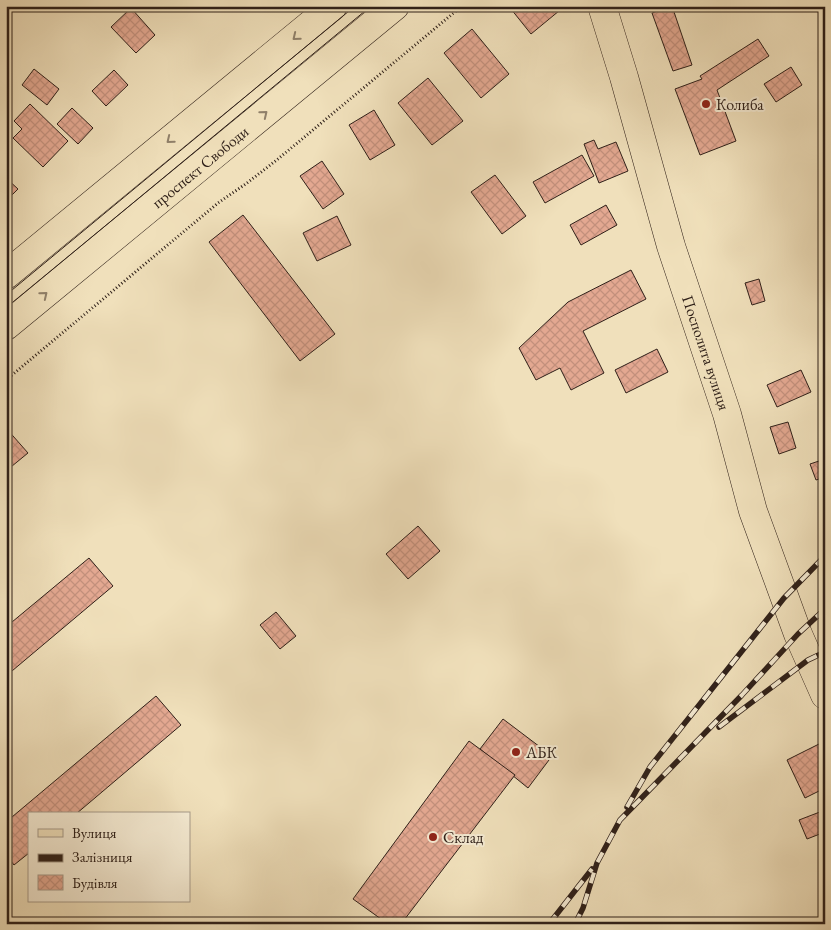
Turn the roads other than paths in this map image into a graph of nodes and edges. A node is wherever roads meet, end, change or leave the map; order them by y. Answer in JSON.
{"nodes":[{"id":1,"x":333,"y":6,"type":"edge"},
{"id":2,"x":395,"y":6,"type":"edge"},
{"id":3,"x":602,"y":6,"type":"edge"},
{"id":4,"x":6,"y":275,"type":"edge"},
{"id":5,"x":6,"y":326,"type":"edge"},
{"id":6,"x":825,"y":695,"type":"edge"}],
"edges":[{"from":1,"to":4,"type":"main road","one_way":true},
{"from":5,"to":2,"type":"main road","name":"проспект Свободи","one_way":true},
{"from":3,"to":6,"type":"main road","name":"Посполита вулиця"}]}
